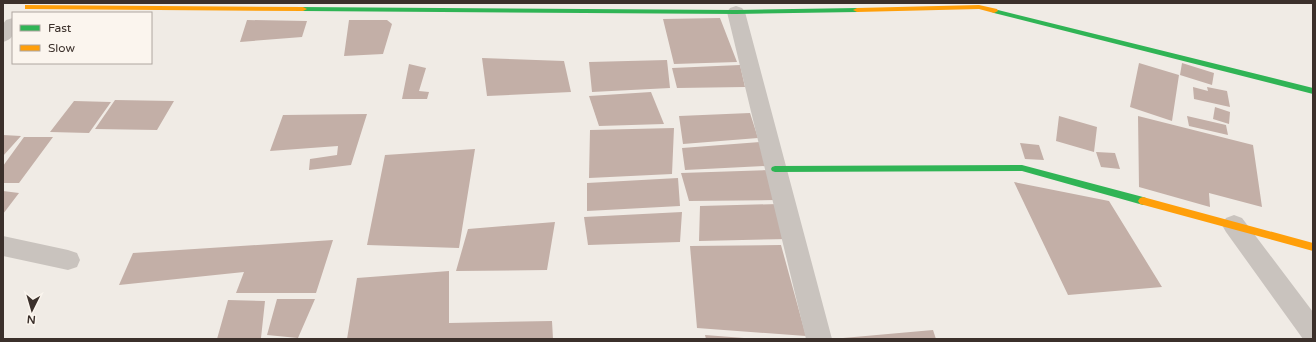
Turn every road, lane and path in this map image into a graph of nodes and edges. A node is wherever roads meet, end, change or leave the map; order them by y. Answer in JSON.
{"nodes":[{"id":1,"x":27,"y":8,"type":"edge"},
{"id":2,"x":736,"y":12,"type":"junction"},
{"id":3,"x":12,"y":25,"type":"edge"},
{"id":4,"x":3,"y":36,"type":"edge"},
{"id":5,"x":1313,"y":91,"type":"edge"},
{"id":6,"x":775,"y":169,"type":"junction"},
{"id":7,"x":1234,"y":225,"type":"junction"},
{"id":8,"x":3,"y":246,"type":"edge"},
{"id":9,"x":1313,"y":247,"type":"edge"},
{"id":10,"x":68,"y":260,"type":"dead end"},
{"id":11,"x":1313,"y":332,"type":"edge"},
{"id":12,"x":819,"y":339,"type":"edge"}],
"edges":[{"from":1,"to":2,"type":"street"},
{"from":2,"to":5,"type":"street"},
{"from":2,"to":6,"type":"street"},
{"from":3,"to":4,"type":"street"},
{"from":6,"to":7,"type":"street"},
{"from":6,"to":12,"type":"street"},
{"from":7,"to":9,"type":"street"},
{"from":7,"to":11,"type":"street"},
{"from":8,"to":10,"type":"street"}]}
